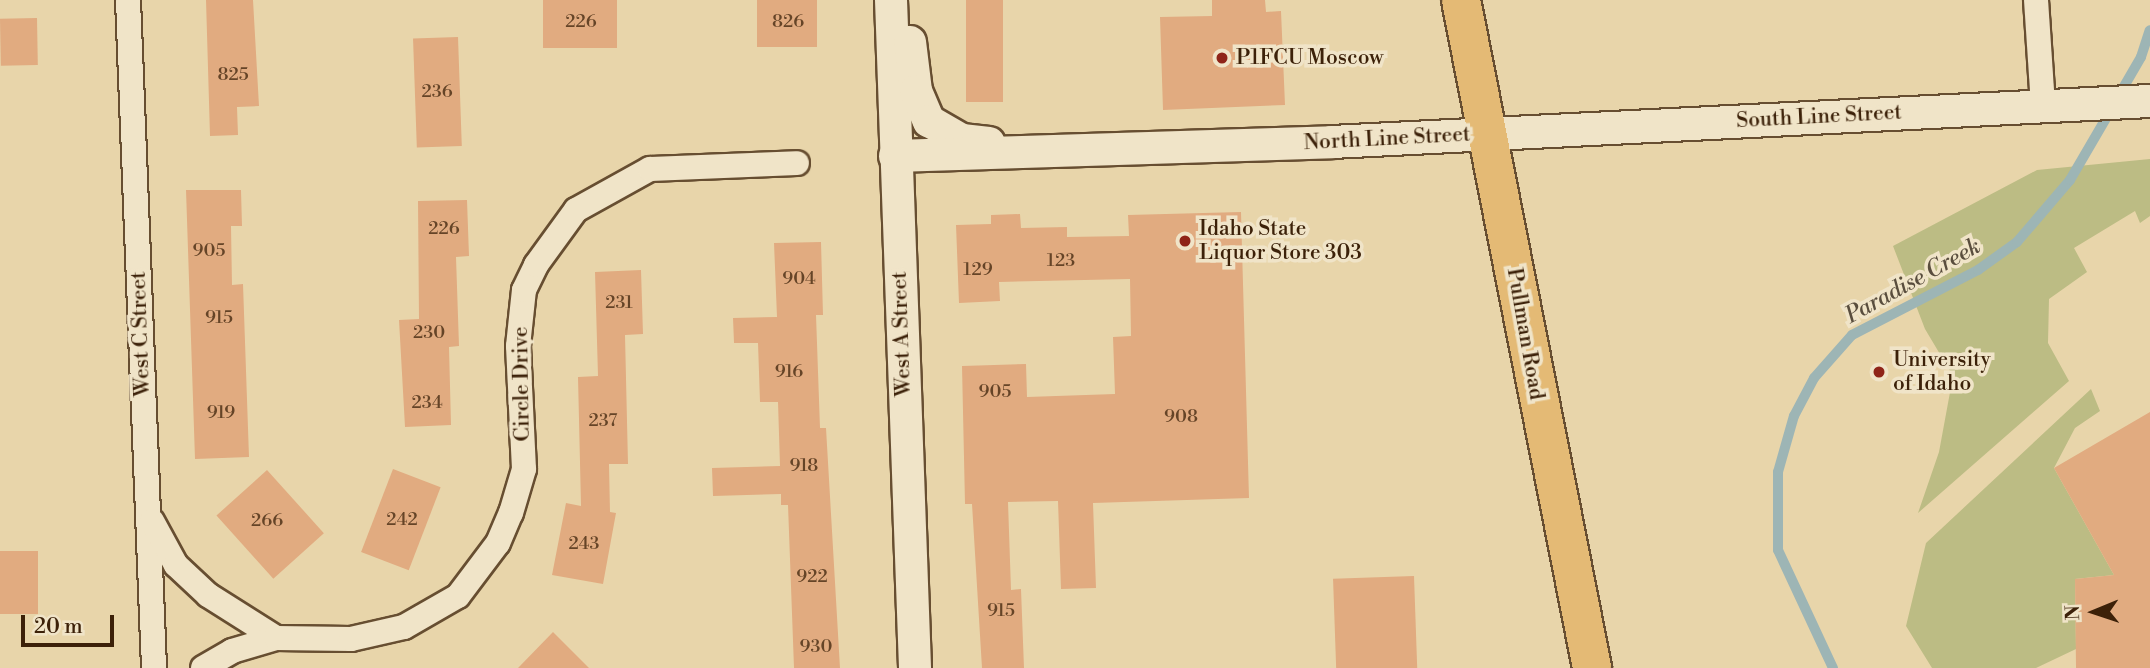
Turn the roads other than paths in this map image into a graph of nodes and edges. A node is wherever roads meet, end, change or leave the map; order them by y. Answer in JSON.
{"nodes":[{"id":1,"x":128,"y":0,"type":"edge"},
{"id":2,"x":891,"y":0,"type":"edge"},
{"id":3,"x":905,"y":0,"type":"edge"},
{"id":4,"x":1461,"y":0,"type":"edge"},
{"id":5,"x":2036,"y":0,"type":"edge"},
{"id":6,"x":2150,"y":101,"type":"edge"},
{"id":7,"x":2057,"y":105,"type":"junction"},
{"id":8,"x":1488,"y":134,"type":"junction"},
{"id":9,"x":1076,"y":149,"type":"junction"},
{"id":10,"x":895,"y":156,"type":"junction"},
{"id":11,"x":797,"y":163,"type":"dead end"},
{"id":12,"x":148,"y":516,"type":"junction"},
{"id":13,"x":276,"y":638,"type":"junction"},
{"id":14,"x":154,"y":668,"type":"edge"},
{"id":15,"x":203,"y":668,"type":"edge"},
{"id":16,"x":915,"y":668,"type":"edge"},
{"id":17,"x":1592,"y":668,"type":"edge"}],
"edges":[{"from":1,"to":12,"type":"street","name":"West C Street"},
{"from":2,"to":10,"type":"street","name":"West A Street"},
{"from":3,"to":9,"type":"street"},
{"from":4,"to":8,"type":"main road","name":"Pullman Road"},
{"from":5,"to":7,"type":"street"},
{"from":6,"to":7,"type":"street","name":"South Line Street"},
{"from":7,"to":8,"type":"street","name":"South Line Street"},
{"from":8,"to":9,"type":"street","name":"North Line Street"},
{"from":8,"to":17,"type":"main road","name":"Pullman Road"},
{"from":9,"to":10,"type":"street"},
{"from":10,"to":16,"type":"street","name":"West A Street"},
{"from":11,"to":13,"type":"street","name":"Circle Drive"},
{"from":12,"to":13,"type":"street"},
{"from":12,"to":14,"type":"street","name":"West C Street"},
{"from":13,"to":15,"type":"street","name":"Circle Drive"}]}
